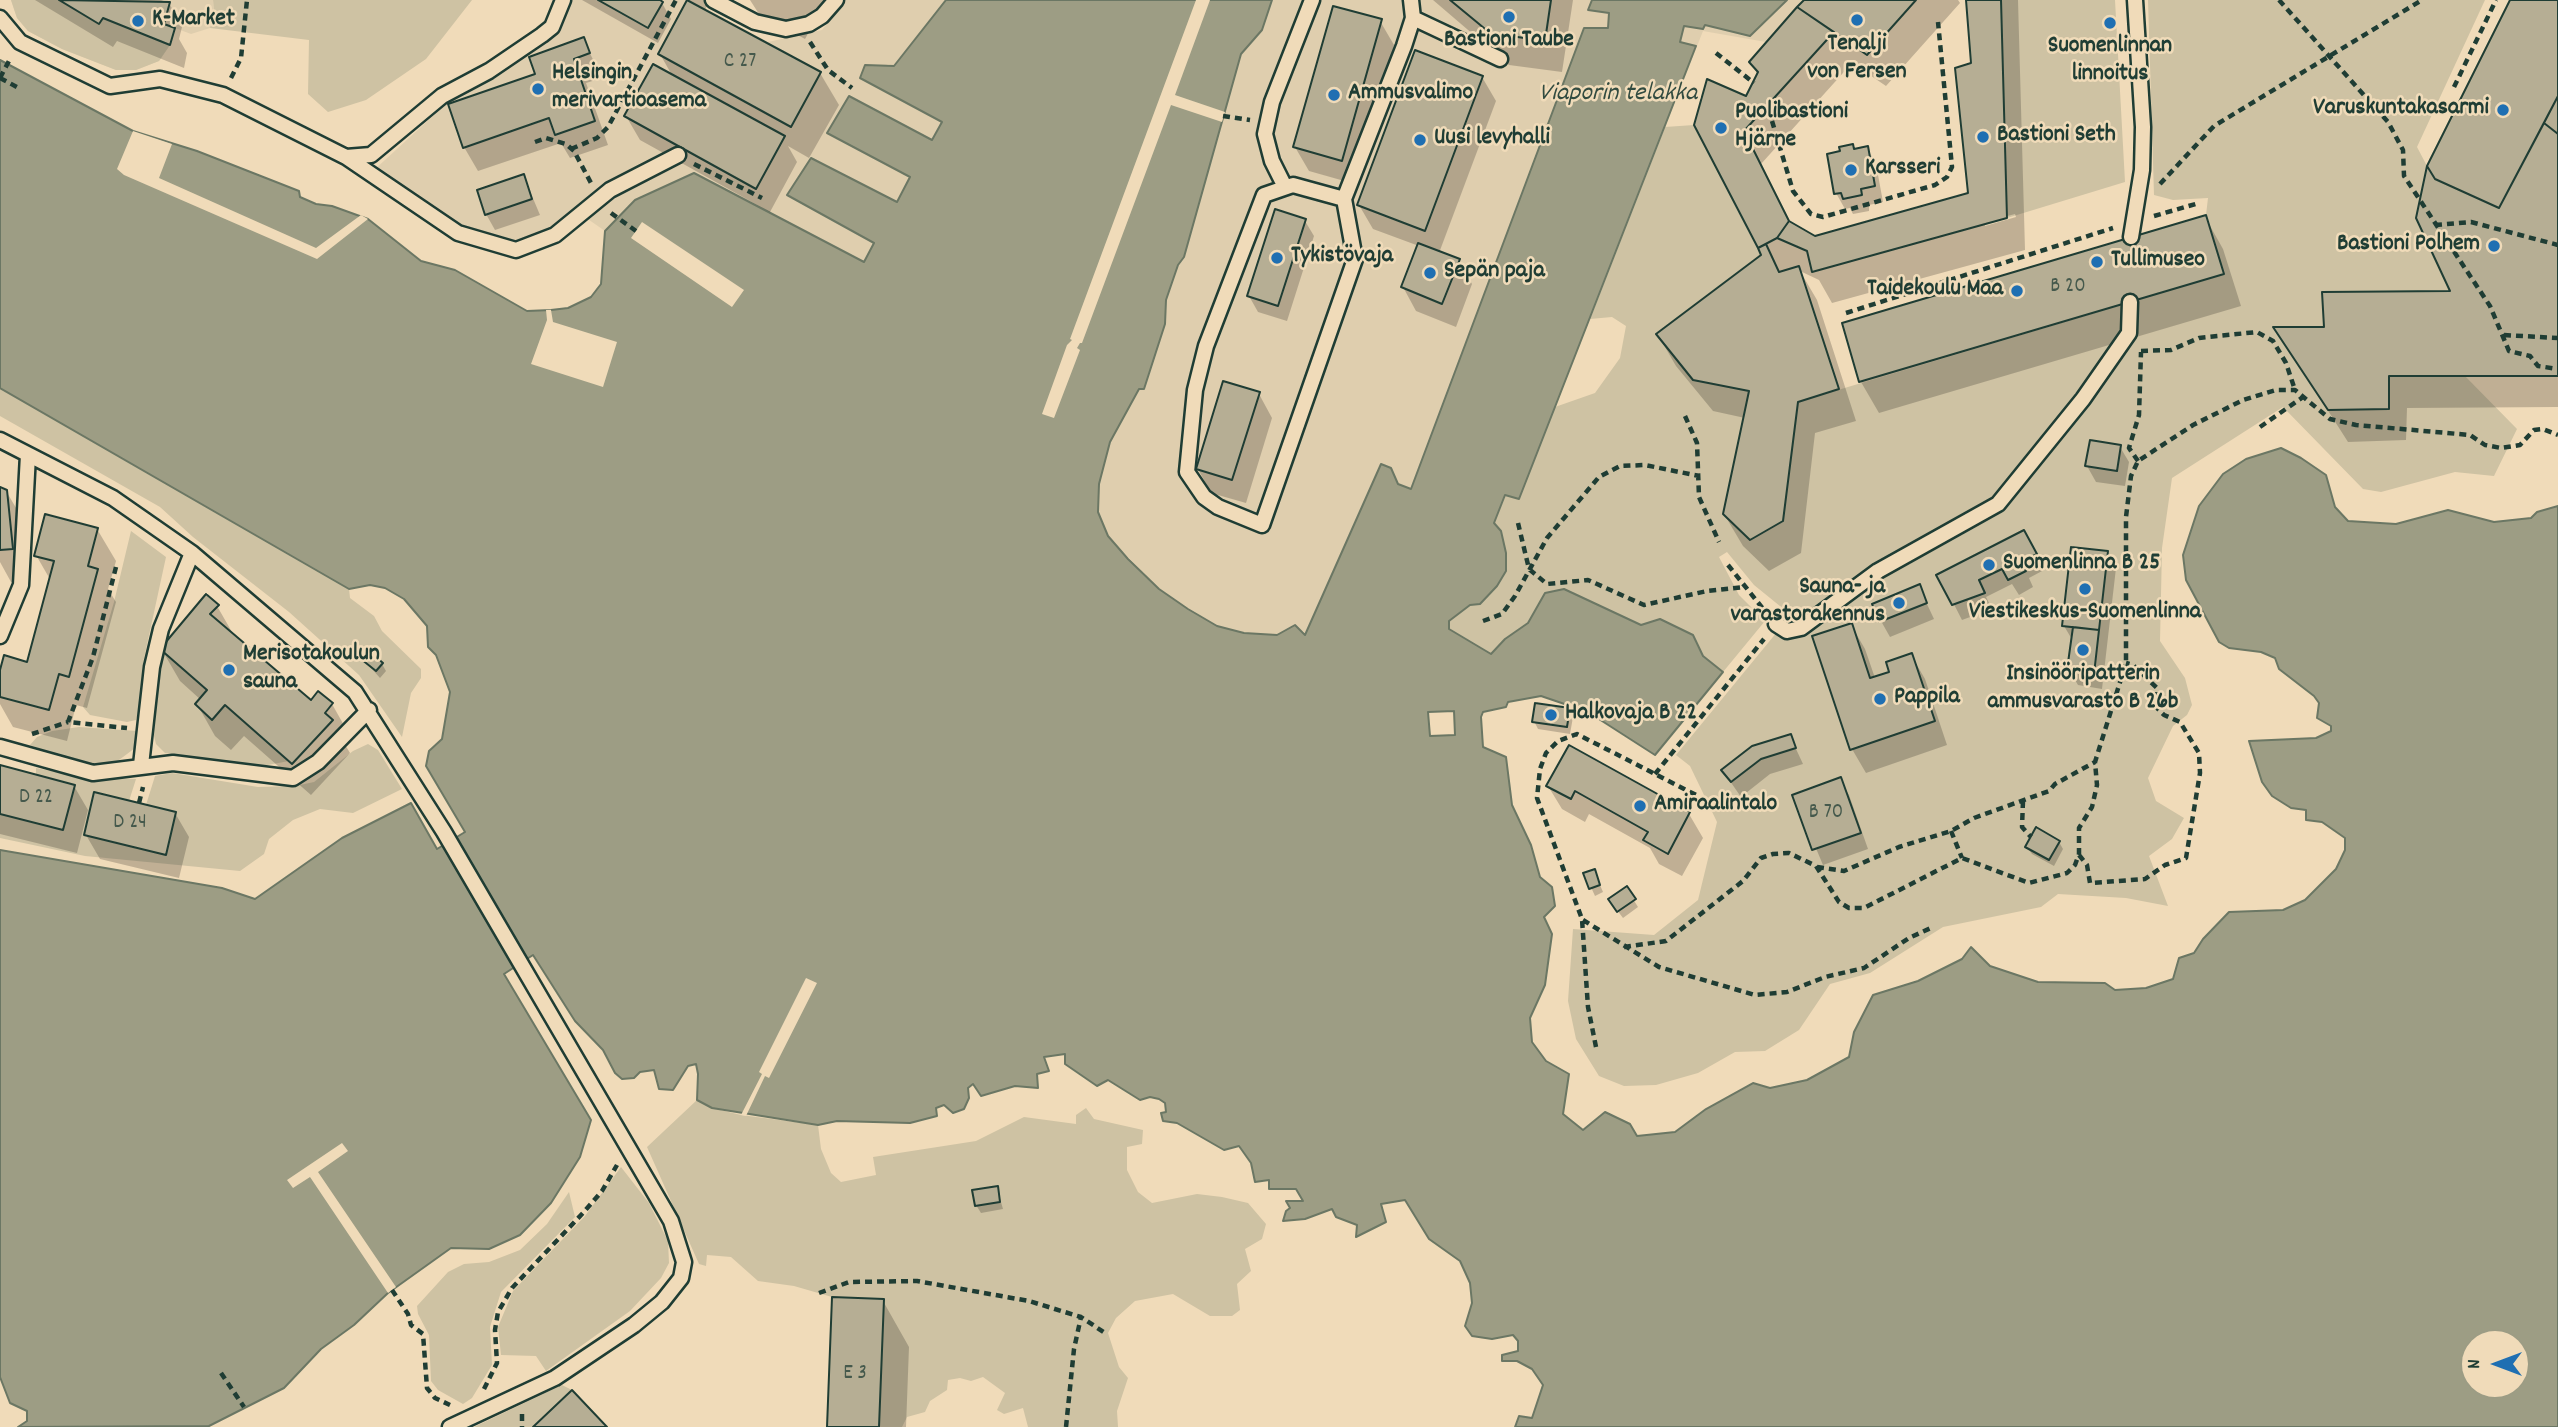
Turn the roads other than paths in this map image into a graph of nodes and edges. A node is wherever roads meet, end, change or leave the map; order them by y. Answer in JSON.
{"nodes":[{"id":1,"x":563,"y":0,"type":"edge"},
{"id":2,"x":713,"y":0,"type":"edge"},
{"id":3,"x":836,"y":0,"type":"edge"},
{"id":4,"x":1312,"y":0,"type":"edge"},
{"id":5,"x":1411,"y":0,"type":"edge"},
{"id":6,"x":2136,"y":0,"type":"edge"},
{"id":7,"x":0,"y":18,"type":"edge"},
{"id":8,"x":1413,"y":18,"type":"junction"},
{"id":9,"x":1500,"y":58,"type":"dead end"},
{"id":10,"x":678,"y":155,"type":"road end"},
{"id":11,"x":346,"y":158,"type":"junction"},
{"id":12,"x":1284,"y":186,"type":"junction"},
{"id":13,"x":1344,"y":199,"type":"junction"},
{"id":14,"x":2132,"y":222,"type":"road end"},
{"id":15,"x":2130,"y":302,"type":"dead end"},
{"id":16,"x":0,"y":440,"type":"edge"},
{"id":17,"x":29,"y":455,"type":"junction"},
{"id":18,"x":192,"y":553,"type":"junction"},
{"id":19,"x":1776,"y":624,"type":"road end"},
{"id":20,"x":0,"y":636,"type":"edge"},
{"id":21,"x":369,"y":710,"type":"junction"},
{"id":22,"x":0,"y":747,"type":"edge"},
{"id":23,"x":141,"y":765,"type":"junction"},
{"id":24,"x":456,"y":1424,"type":"edge"}],
"edges":[{"from":1,"to":11,"type":"lane"},
{"from":2,"to":3,"type":"lane"},
{"from":4,"to":12,"type":"lane"},
{"from":5,"to":8,"type":"lane"},
{"from":6,"to":14,"type":"lane"},
{"from":7,"to":11,"type":"lane"},
{"from":8,"to":9,"type":"lane"},
{"from":8,"to":13,"type":"lane"},
{"from":10,"to":11,"type":"lane"},
{"from":12,"to":13,"type":"lane"},
{"from":12,"to":13,"type":"lane"},
{"from":15,"to":19,"type":"lane"},
{"from":16,"to":17,"type":"lane"},
{"from":17,"to":18,"type":"lane"},
{"from":17,"to":20,"type":"lane"},
{"from":18,"to":21,"type":"lane"},
{"from":18,"to":23,"type":"lane"},
{"from":21,"to":23,"type":"lane"},
{"from":21,"to":24,"type":"lane"},
{"from":22,"to":23,"type":"lane"}]}
